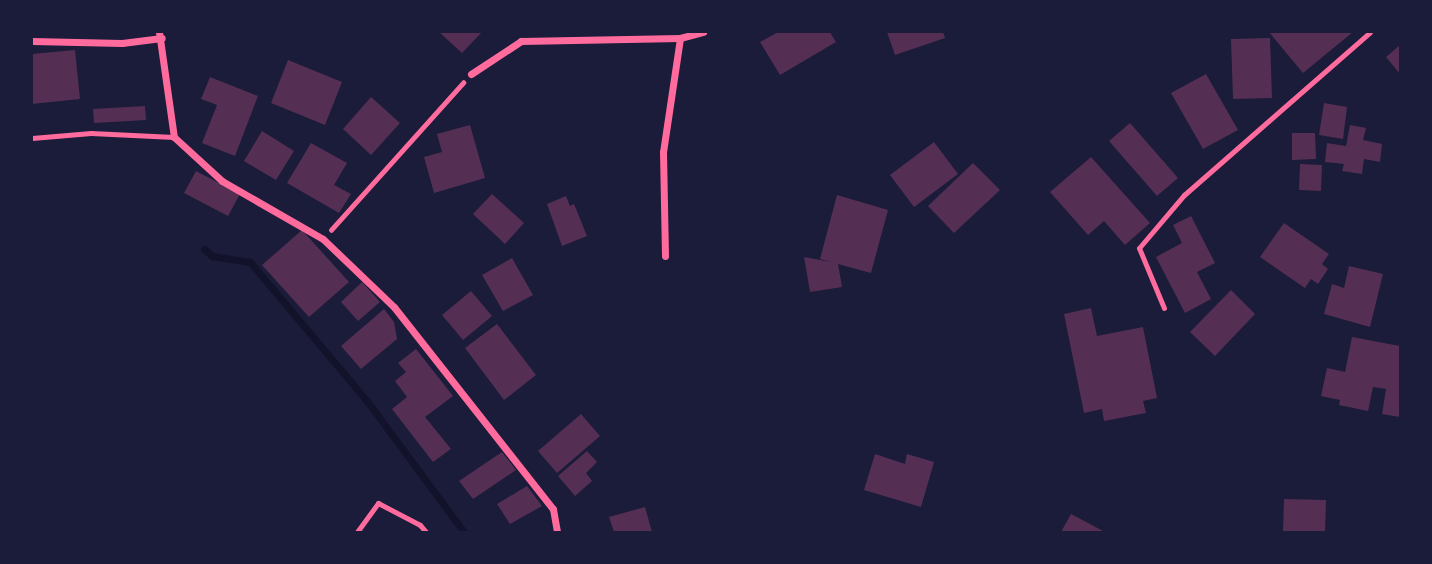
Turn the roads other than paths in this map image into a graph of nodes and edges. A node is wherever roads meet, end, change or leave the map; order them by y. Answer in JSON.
{"nodes":[{"id":1,"x":703,"y":32,"type":"edge"},
{"id":2,"x":1370,"y":32,"type":"edge"},
{"id":3,"x":161,"y":35,"type":"edge"},
{"id":4,"x":680,"y":38,"type":"junction"},
{"id":5,"x":32,"y":41,"type":"edge"},
{"id":6,"x":471,"y":74,"type":"road end"},
{"id":7,"x":174,"y":137,"type":"junction"},
{"id":8,"x":32,"y":138,"type":"edge"},
{"id":9,"x":665,"y":256,"type":"dead end"},
{"id":10,"x":1164,"y":308,"type":"dead end"},
{"id":11,"x":357,"y":533,"type":"edge"},
{"id":12,"x":426,"y":533,"type":"edge"},
{"id":13,"x":557,"y":533,"type":"edge"}],
"edges":[{"from":1,"to":4,"type":"street"},
{"from":2,"to":10,"type":"lane"},
{"from":3,"to":5,"type":"street"},
{"from":3,"to":7,"type":"street"},
{"from":4,"to":6,"type":"street"},
{"from":4,"to":9,"type":"street"},
{"from":7,"to":8,"type":"lane"},
{"from":7,"to":13,"type":"street"},
{"from":11,"to":12,"type":"lane"}]}
